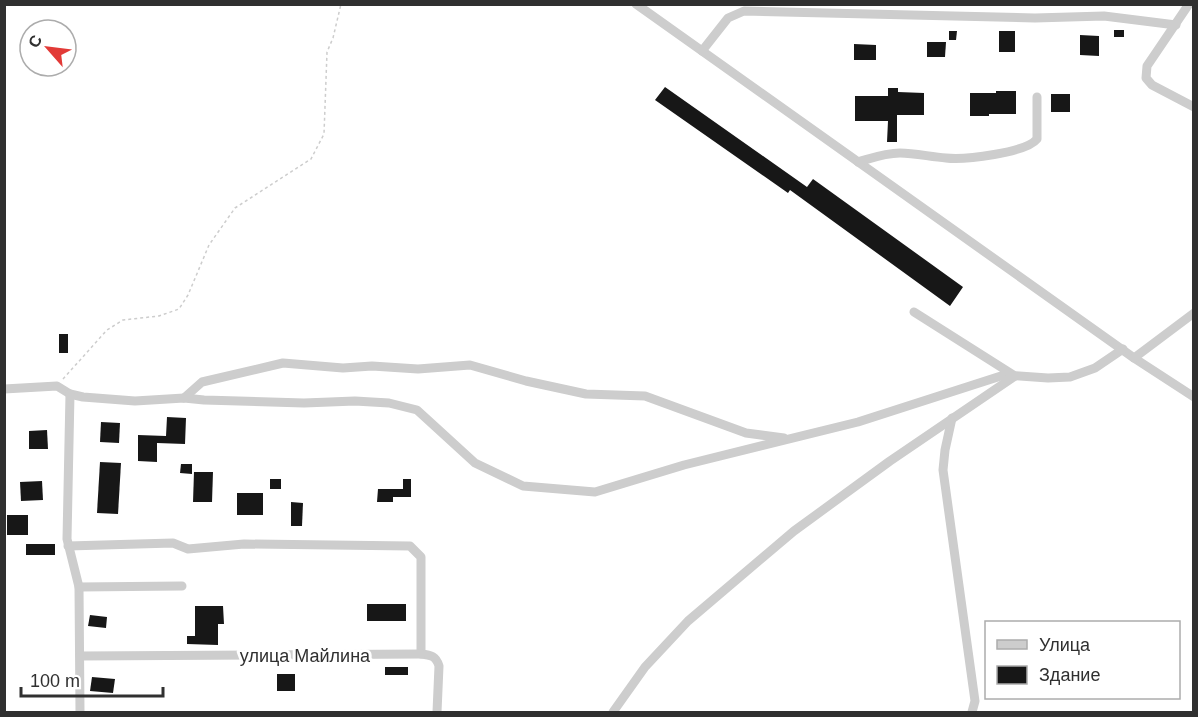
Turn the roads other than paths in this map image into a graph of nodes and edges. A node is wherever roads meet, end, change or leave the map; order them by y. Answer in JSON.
{"nodes":[{"id":1,"x":636,"y":4,"type":"edge"},
{"id":2,"x":1189,"y":4,"type":"edge"},
{"id":3,"x":1176,"y":25,"type":"junction"},
{"id":4,"x":702,"y":51,"type":"junction"},
{"id":5,"x":1037,"y":97,"type":"dead end"},
{"id":6,"x":1194,"y":107,"type":"edge"},
{"id":7,"x":858,"y":162,"type":"junction"},
{"id":8,"x":914,"y":312,"type":"dead end"},
{"id":9,"x":1194,"y":313,"type":"edge"},
{"id":10,"x":1123,"y":349,"type":"junction"},
{"id":11,"x":1134,"y":357,"type":"junction"},
{"id":12,"x":1015,"y":376,"type":"junction"},
{"id":13,"x":4,"y":389,"type":"edge"},
{"id":14,"x":70,"y":394,"type":"junction"},
{"id":15,"x":1194,"y":397,"type":"edge"},
{"id":16,"x":184,"y":398,"type":"junction"},
{"id":17,"x":952,"y":418,"type":"junction"},
{"id":18,"x":789,"y":439,"type":"junction"},
{"id":19,"x":68,"y":546,"type":"junction"},
{"id":20,"x":182,"y":586,"type":"dead end"},
{"id":21,"x":79,"y":587,"type":"junction"},
{"id":22,"x":421,"y":654,"type":"junction"},
{"id":23,"x":80,"y":656,"type":"junction"},
{"id":24,"x":80,"y":712,"type":"edge"},
{"id":25,"x":436,"y":712,"type":"edge"},
{"id":26,"x":613,"y":712,"type":"edge"},
{"id":27,"x":972,"y":712,"type":"edge"}],
"edges":[{"from":1,"to":4,"type":"street"},
{"from":2,"to":3,"type":"street"},
{"from":3,"to":4,"type":"street"},
{"from":3,"to":6,"type":"street"},
{"from":4,"to":7,"type":"street"},
{"from":5,"to":7,"type":"street"},
{"from":7,"to":10,"type":"street"},
{"from":8,"to":12,"type":"street"},
{"from":9,"to":11,"type":"street"},
{"from":10,"to":11,"type":"street"},
{"from":10,"to":12,"type":"street"},
{"from":11,"to":15,"type":"street"},
{"from":12,"to":17,"type":"street"},
{"from":12,"to":18,"type":"street"},
{"from":13,"to":14,"type":"street"},
{"from":14,"to":16,"type":"street"},
{"from":14,"to":19,"type":"street"},
{"from":16,"to":18,"type":"street"},
{"from":16,"to":18,"type":"street"},
{"from":17,"to":26,"type":"street"},
{"from":17,"to":27,"type":"street"},
{"from":19,"to":21,"type":"street"},
{"from":19,"to":22,"type":"street"},
{"from":20,"to":21,"type":"street"},
{"from":21,"to":23,"type":"street"},
{"from":22,"to":23,"type":"street","name":"улица Майлина"},
{"from":22,"to":25,"type":"street"},
{"from":23,"to":24,"type":"street"}]}
